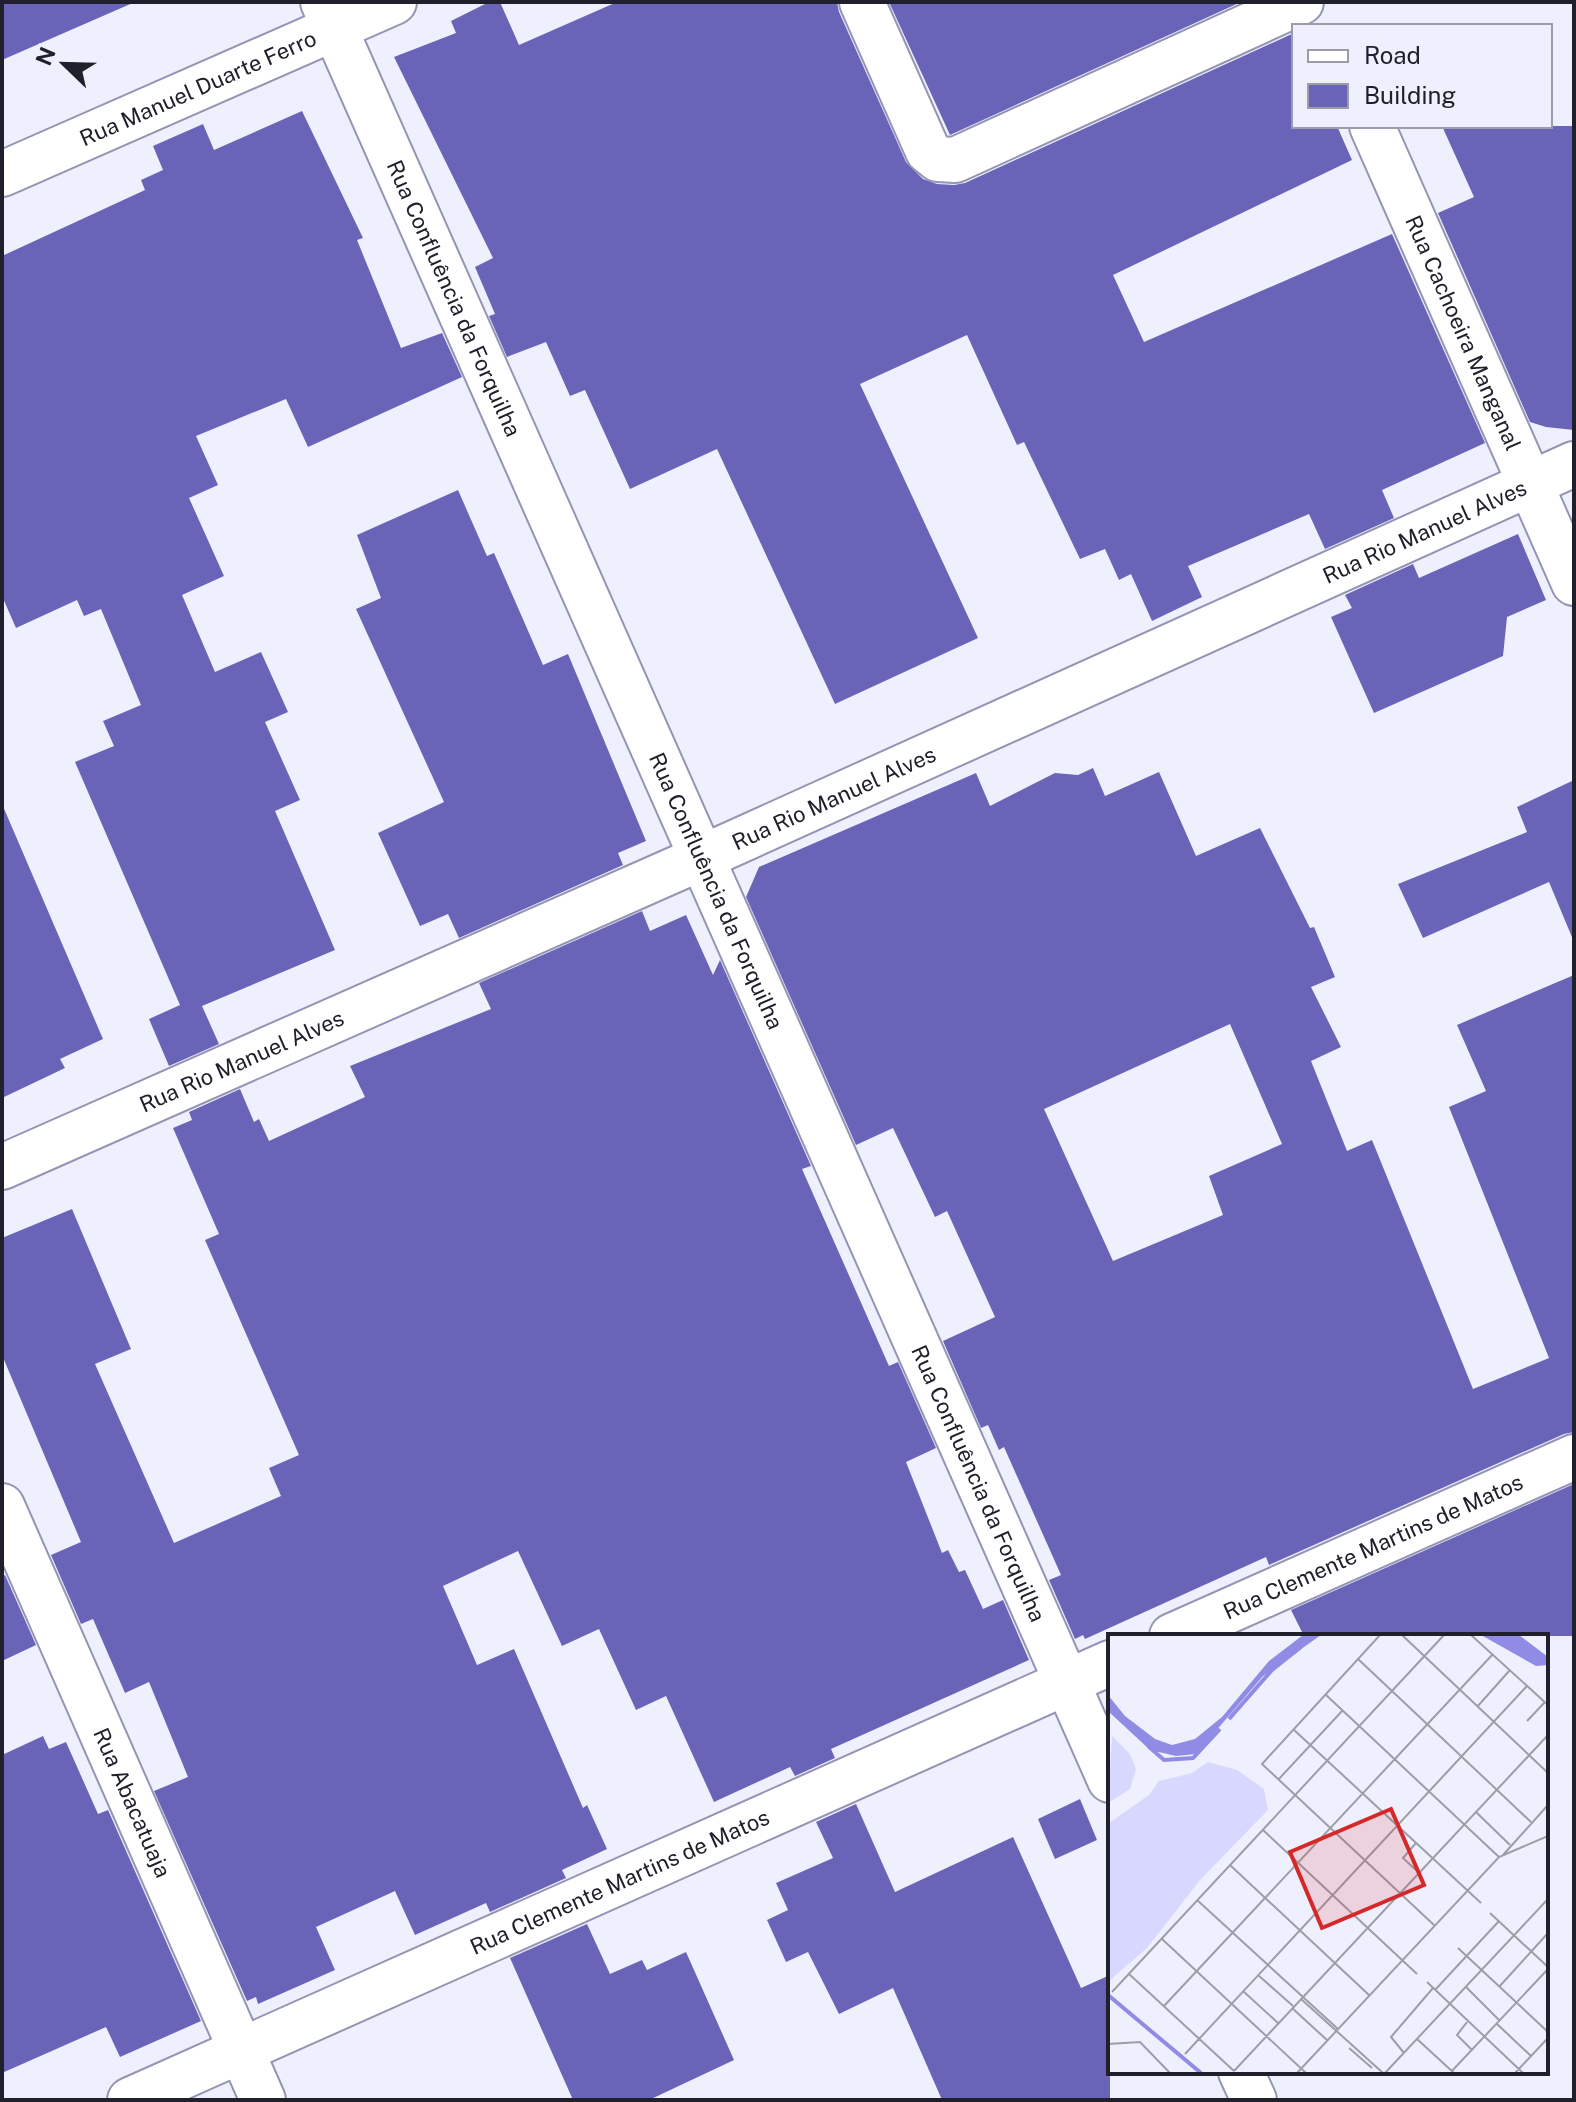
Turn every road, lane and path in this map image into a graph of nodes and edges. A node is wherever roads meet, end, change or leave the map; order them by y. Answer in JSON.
{"nodes":[{"id":1,"x":394,"y":2,"type":"edge"},
{"id":2,"x":862,"y":2,"type":"edge"},
{"id":3,"x":1301,"y":2,"type":"edge"},
{"id":4,"x":1317,"y":2,"type":"edge"},
{"id":5,"x":329,"y":15,"type":"edge"},
{"id":6,"x":1327,"y":24,"type":"edge"},
{"id":7,"x":1373,"y":128,"type":"edge"},
{"id":8,"x":2,"y":174,"type":"edge"},
{"id":9,"x":1574,"y":464,"type":"edge"},
{"id":10,"x":1530,"y":484,"type":"junction"},
{"id":11,"x":1574,"y":583,"type":"edge"},
{"id":12,"x":701,"y":858,"type":"junction"},
{"id":13,"x":2,"y":1167,"type":"edge"},
{"id":14,"x":1574,"y":1457,"type":"edge"},
{"id":15,"x":2,"y":1506,"type":"edge"},
{"id":16,"x":1176,"y":1634,"type":"edge"},
{"id":17,"x":1108,"y":1664,"type":"edge"},
{"id":18,"x":1066,"y":1683,"type":"junction"},
{"id":19,"x":1108,"y":1776,"type":"edge"},
{"id":20,"x":241,"y":2051,"type":"junction"},
{"id":21,"x":1242,"y":2074,"type":"edge"},
{"id":22,"x":130,"y":2100,"type":"edge"},
{"id":23,"x":263,"y":2100,"type":"edge"},
{"id":24,"x":1254,"y":2100,"type":"edge"}],
"edges":[{"from":1,"to":5,"type":"street","name":"Rua Manuel Duarte Ferro"},
{"from":2,"to":3,"type":"street"},
{"from":4,"to":6,"type":"street"},
{"from":5,"to":8,"type":"street","name":"Rua Manuel Duarte Ferro"},
{"from":5,"to":12,"type":"street","name":"Rua Confluência da Forquilha"},
{"from":7,"to":10,"type":"street","name":"Rua Cachoeira Manganal"},
{"from":9,"to":10,"type":"street","name":"Rua Rio Manuel Alves"},
{"from":10,"to":11,"type":"street","name":"Rua Cachoeira Manganal"},
{"from":10,"to":12,"type":"street","name":"Rua Rio Manuel Alves"},
{"from":12,"to":13,"type":"street","name":"Rua Rio Manuel Alves"},
{"from":12,"to":18,"type":"street","name":"Rua Confluência da Forquilha"},
{"from":14,"to":16,"type":"street","name":"Rua Clemente Martins de Matos"},
{"from":15,"to":20,"type":"street","name":"Rua Abacatuaja"},
{"from":17,"to":18,"type":"street","name":"Rua Clemente Martins de Matos"},
{"from":18,"to":19,"type":"street","name":"Rua Confluência da Forquilha"},
{"from":18,"to":20,"type":"street","name":"Rua Clemente Martins de Matos"},
{"from":20,"to":22,"type":"street","name":"Rua Clemente Martins de Matos"},
{"from":20,"to":23,"type":"street","name":"Rua Abacatuaja"},
{"from":21,"to":24,"type":"street"}]}
